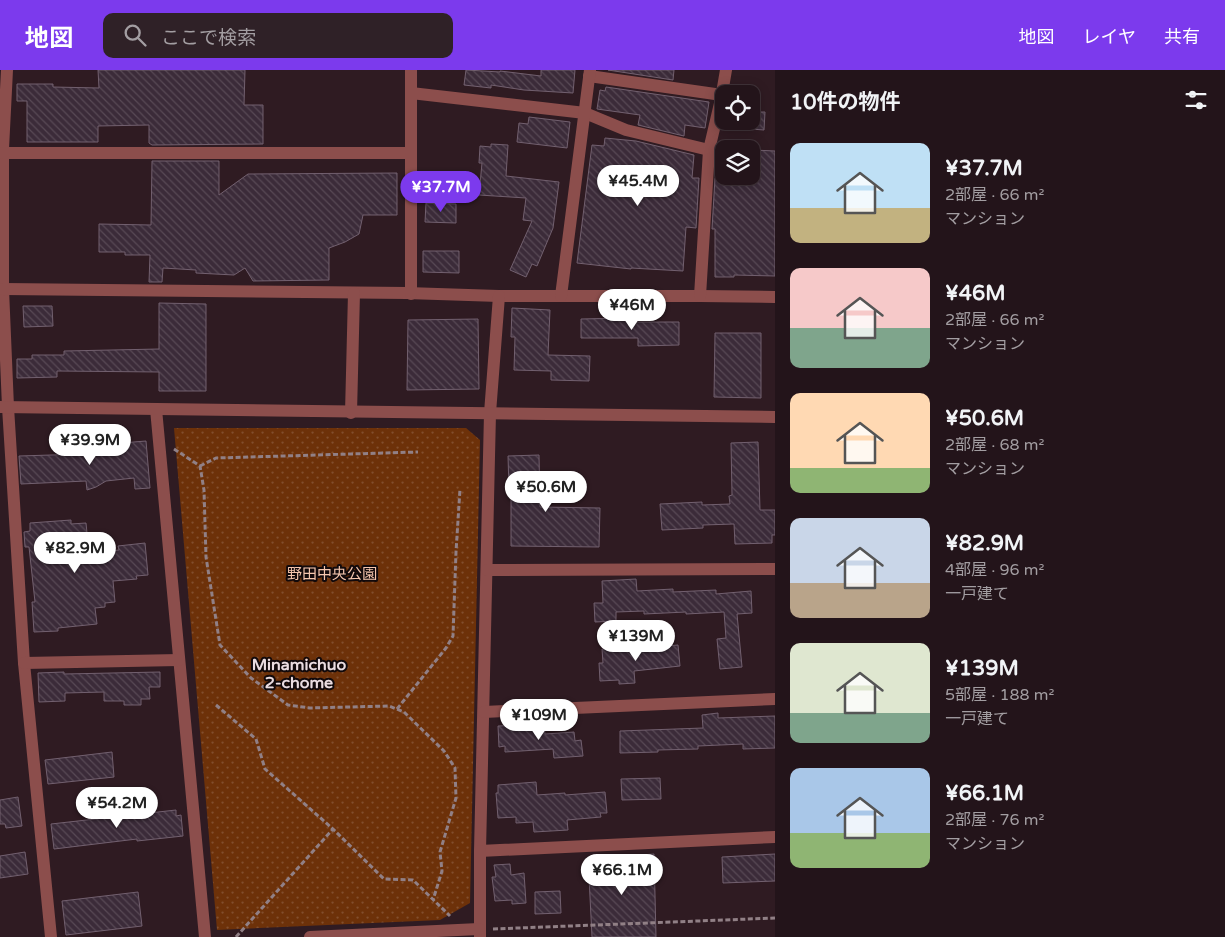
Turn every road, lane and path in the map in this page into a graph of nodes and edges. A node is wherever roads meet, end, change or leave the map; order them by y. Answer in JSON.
{"nodes":[{"id":1,"x":7,"y":70,"type":"edge"},
{"id":2,"x":411,"y":70,"type":"edge"},
{"id":3,"x":726,"y":70,"type":"edge"},
{"id":4,"x":590,"y":73,"type":"edge"},
{"id":5,"x":724,"y":85,"type":"edge"},
{"id":6,"x":411,"y":92,"type":"junction"},
{"id":7,"x":715,"y":94,"type":"edge"},
{"id":8,"x":585,"y":112,"type":"junction"},
{"id":9,"x":715,"y":125,"type":"edge"},
{"id":10,"x":709,"y":150,"type":"junction"},
{"id":11,"x":3,"y":153,"type":"junction"},
{"id":12,"x":410,"y":153,"type":"junction"},
{"id":13,"x":3,"y":290,"type":"junction"},
{"id":14,"x":354,"y":293,"type":"junction"},
{"id":15,"x":411,"y":294,"type":"junction"},
{"id":16,"x":499,"y":296,"type":"junction"},
{"id":17,"x":561,"y":296,"type":"junction"},
{"id":18,"x":700,"y":296,"type":"junction"},
{"id":19,"x":775,"y":297,"type":"edge"},
{"id":20,"x":4,"y":407,"type":"edge"},
{"id":21,"x":156,"y":410,"type":"junction"},
{"id":22,"x":351,"y":413,"type":"junction"},
{"id":23,"x":490,"y":413,"type":"junction"},
{"id":24,"x":775,"y":417,"type":"edge"},
{"id":25,"x":159,"y":439,"type":"junction"},
{"id":26,"x":418,"y":452,"type":"dead end"},
{"id":27,"x":200,"y":466,"type":"junction"},
{"id":28,"x":460,"y":489,"type":"dead end"},
{"id":29,"x":775,"y":569,"type":"edge"},
{"id":30,"x":487,"y":570,"type":"junction"},
{"id":31,"x":179,"y":660,"type":"junction"},
{"id":32,"x":24,"y":662,"type":"junction"},
{"id":33,"x":775,"y":699,"type":"edge"},
{"id":34,"x":216,"y":705,"type":"dead end"},
{"id":35,"x":397,"y":709,"type":"junction"},
{"id":36,"x":484,"y":712,"type":"junction"},
{"id":37,"x":333,"y":829,"type":"junction"},
{"id":38,"x":775,"y":837,"type":"edge"},
{"id":39,"x":480,"y":851,"type":"junction"},
{"id":40,"x":434,"y":900,"type":"junction"},
{"id":41,"x":775,"y":918,"type":"edge"},
{"id":42,"x":463,"y":929,"type":"junction"},
{"id":43,"x":480,"y":933,"type":"edge"},
{"id":44,"x":51,"y":937,"type":"edge"},
{"id":45,"x":205,"y":937,"type":"edge"},
{"id":46,"x":236,"y":937,"type":"edge"},
{"id":47,"x":310,"y":937,"type":"edge"}],
"edges":[{"from":1,"to":11,"type":"street"},
{"from":2,"to":6,"type":"street"},
{"from":3,"to":5,"type":"street"},
{"from":4,"to":7,"type":"street"},
{"from":4,"to":8,"type":"street"},
{"from":6,"to":8,"type":"street"},
{"from":6,"to":12,"type":"street"},
{"from":8,"to":10,"type":"street"},
{"from":8,"to":17,"type":"street"},
{"from":9,"to":10,"type":"street"},
{"from":10,"to":18,"type":"street"},
{"from":11,"to":12,"type":"street"},
{"from":11,"to":13,"type":"street"},
{"from":12,"to":15,"type":"street"},
{"from":13,"to":14,"type":"street"},
{"from":13,"to":20,"type":"street"},
{"from":14,"to":15,"type":"street"},
{"from":14,"to":22,"type":"street"},
{"from":15,"to":16,"type":"street"},
{"from":16,"to":17,"type":"street"},
{"from":16,"to":23,"type":"street"},
{"from":17,"to":18,"type":"street"},
{"from":18,"to":19,"type":"street"},
{"from":20,"to":21,"type":"street"},
{"from":20,"to":32,"type":"street"},
{"from":21,"to":22,"type":"street"},
{"from":21,"to":25,"type":"street"},
{"from":22,"to":23,"type":"street"},
{"from":23,"to":24,"type":"street"},
{"from":23,"to":30,"type":"street"},
{"from":25,"to":27,"type":"path"},
{"from":25,"to":31,"type":"street"},
{"from":26,"to":27,"type":"path"},
{"from":27,"to":35,"type":"path"},
{"from":28,"to":35,"type":"path"},
{"from":29,"to":30,"type":"street"},
{"from":30,"to":36,"type":"street"},
{"from":31,"to":32,"type":"street"},
{"from":31,"to":45,"type":"street"},
{"from":32,"to":44,"type":"street"},
{"from":33,"to":36,"type":"street"},
{"from":34,"to":37,"type":"path"},
{"from":35,"to":40,"type":"path"},
{"from":36,"to":39,"type":"street"},
{"from":37,"to":40,"type":"path"},
{"from":37,"to":46,"type":"path"},
{"from":38,"to":39,"type":"street"},
{"from":39,"to":43,"type":"street"},
{"from":40,"to":42,"type":"path"},
{"from":41,"to":43,"type":"path"},
{"from":42,"to":43,"type":"street"},
{"from":42,"to":47,"type":"street"}]}
